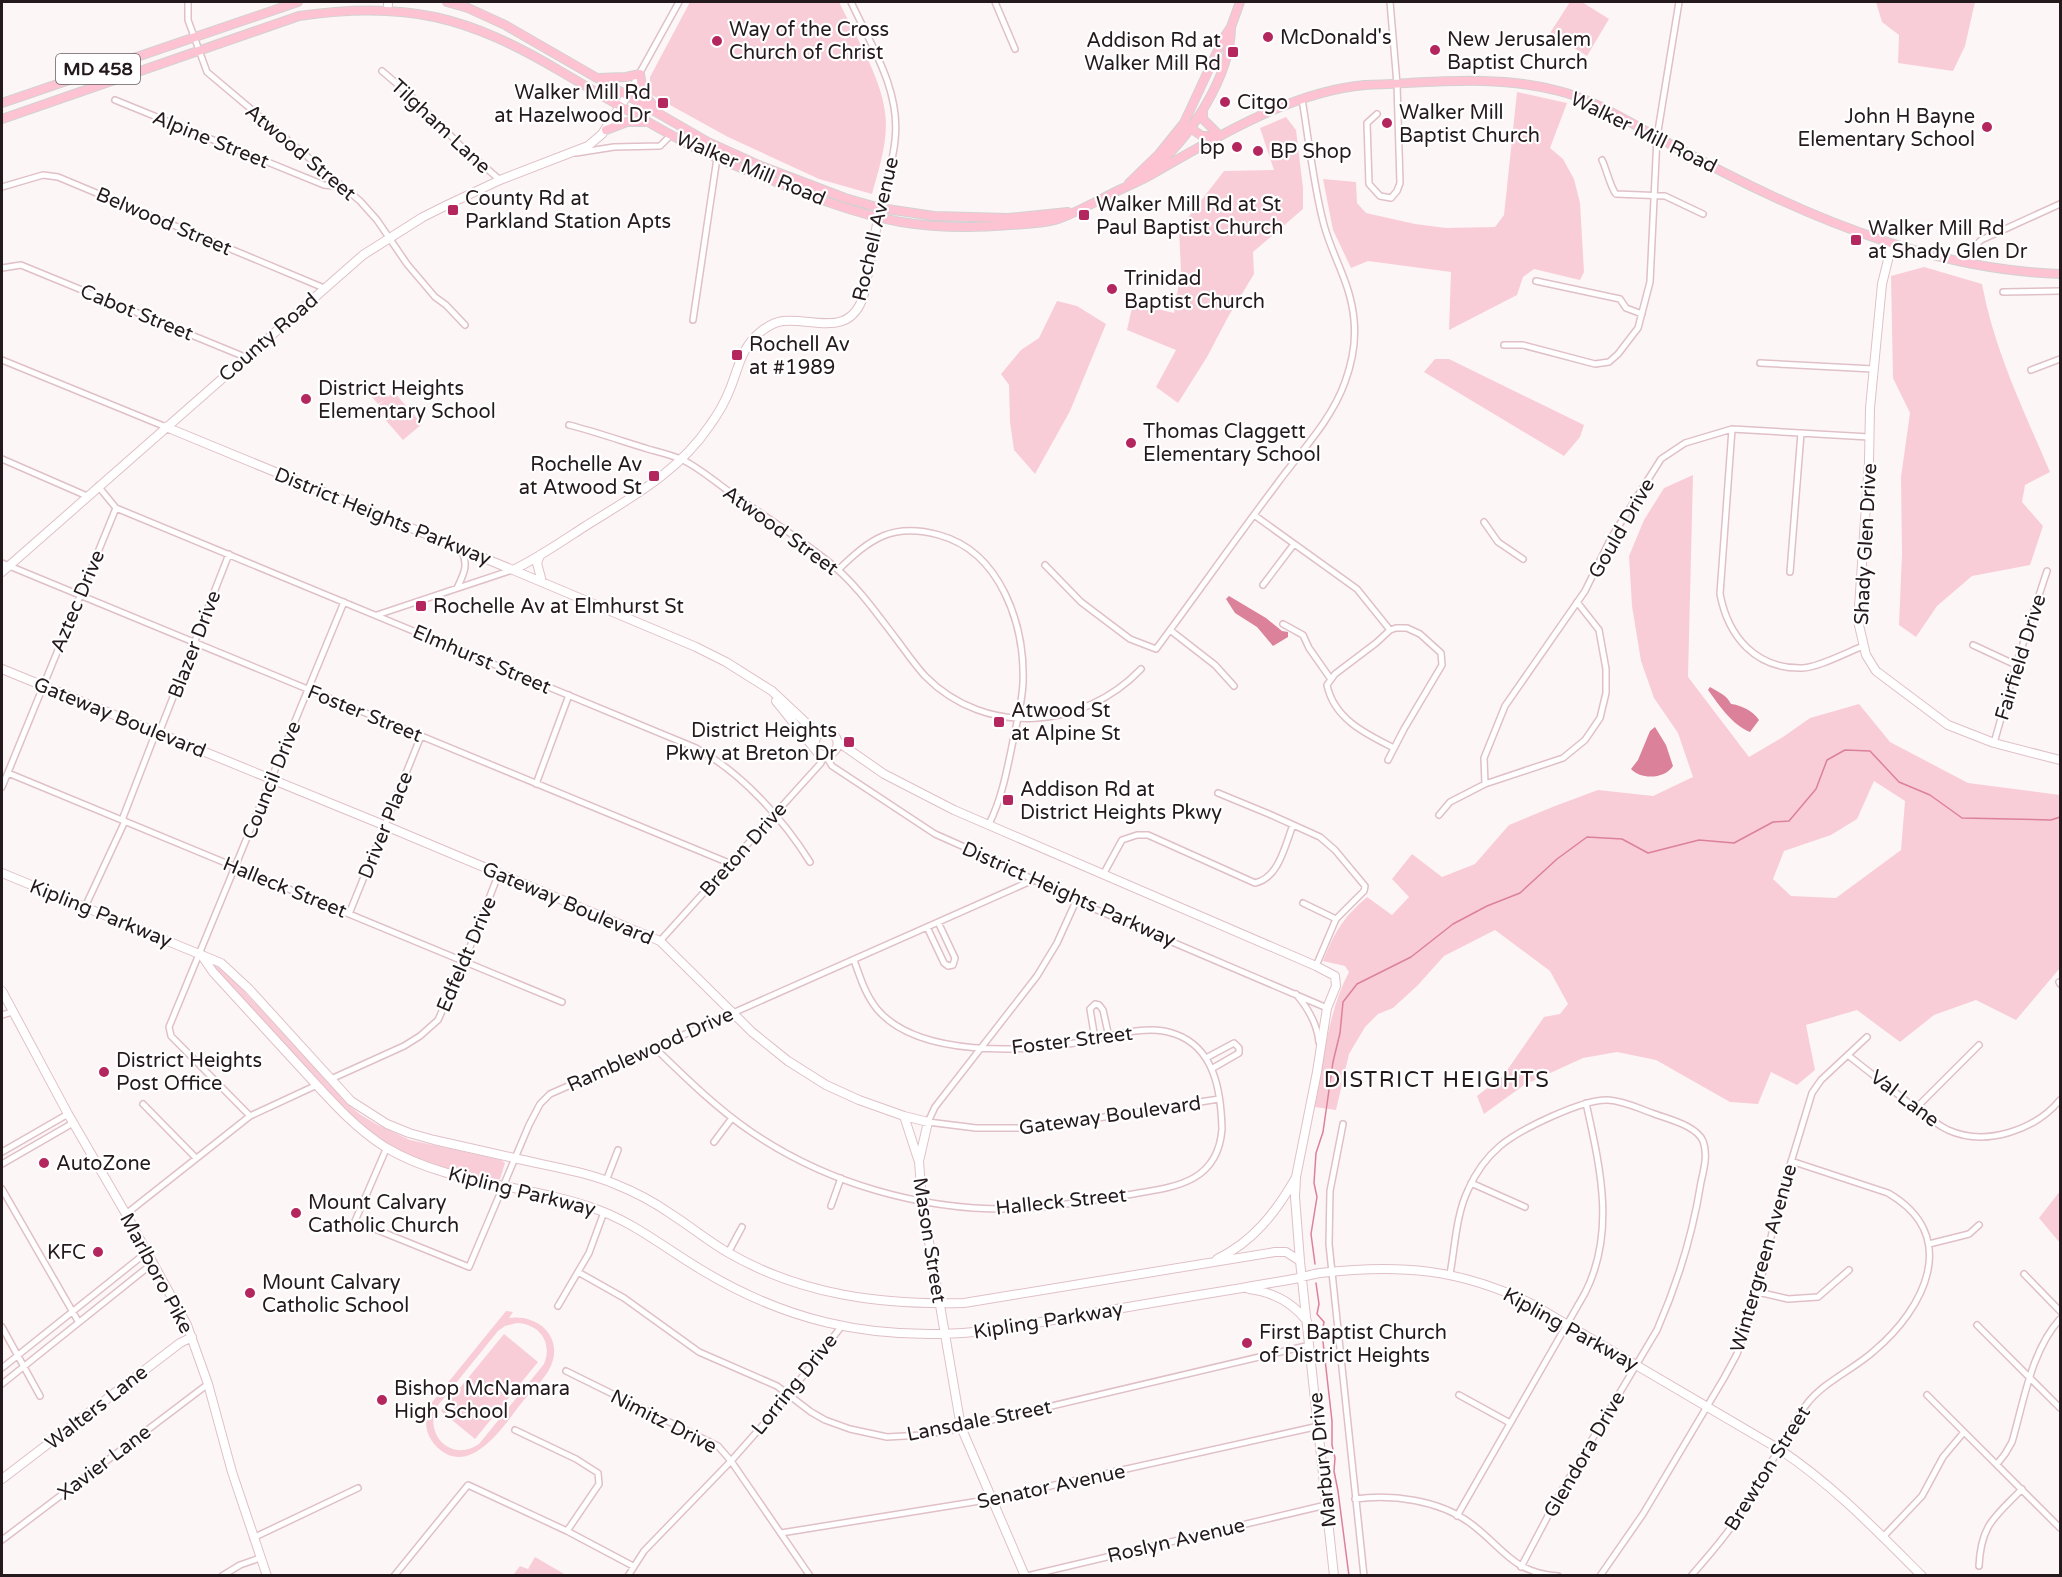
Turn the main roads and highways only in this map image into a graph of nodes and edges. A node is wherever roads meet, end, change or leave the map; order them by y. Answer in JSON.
{"nodes":[{"id":1,"x":298,"y":2,"type":"edge"},
{"id":2,"x":447,"y":2,"type":"edge"},
{"id":3,"x":466,"y":2,"type":"edge"},
{"id":4,"x":1240,"y":2,"type":"edge"},
{"id":5,"x":388,"y":3,"type":"edge"},
{"id":6,"x":505,"y":25,"type":"junction"},
{"id":7,"x":1231,"y":27,"type":"junction"},
{"id":8,"x":595,"y":77,"type":"junction"},
{"id":9,"x":2,"y":103,"type":"edge"},
{"id":10,"x":1203,"y":110,"type":"junction"},
{"id":11,"x":660,"y":115,"type":"junction"},
{"id":12,"x":2,"y":119,"type":"edge"},
{"id":13,"x":651,"y":123,"type":"junction"},
{"id":14,"x":1187,"y":126,"type":"junction"},
{"id":15,"x":606,"y":130,"type":"road end"},
{"id":16,"x":1220,"y":136,"type":"junction"},
{"id":17,"x":1131,"y":185,"type":"junction"},
{"id":18,"x":879,"y":212,"type":"junction"},
{"id":19,"x":2061,"y":274,"type":"edge"}],
"edges":[{"from":1,"to":9,"type":"main road","number":"MD 458"},
{"from":2,"to":6,"type":"main road","name":"Walker Mill Road"},
{"from":3,"to":6,"type":"main road"},
{"from":4,"to":7,"type":"main road"},
{"from":5,"to":12,"type":"main road","number":"MD 458"},
{"from":5,"to":13,"type":"main road","name":"Walker Mill Road"},
{"from":6,"to":8,"type":"main road","name":"Walker Mill Road"},
{"from":7,"to":10,"type":"main road"},
{"from":7,"to":14,"type":"main road"},
{"from":8,"to":11,"type":"main road","name":"Walker Mill Road"},
{"from":8,"to":11,"type":"main road"},
{"from":10,"to":14,"type":"main road"},
{"from":10,"to":16,"type":"main road"},
{"from":11,"to":18,"type":"main road","name":"Walker Mill Road"},
{"from":13,"to":15,"type":"main road"},
{"from":13,"to":18,"type":"main road","name":"Walker Mill Road"},
{"from":14,"to":16,"type":"main road"},
{"from":14,"to":17,"type":"main road"},
{"from":16,"to":17,"type":"main road","name":"Walker Mill Road"},
{"from":16,"to":19,"type":"main road","name":"Walker Mill Road"},
{"from":17,"to":18,"type":"main road","name":"Walker Mill Road"}]}
